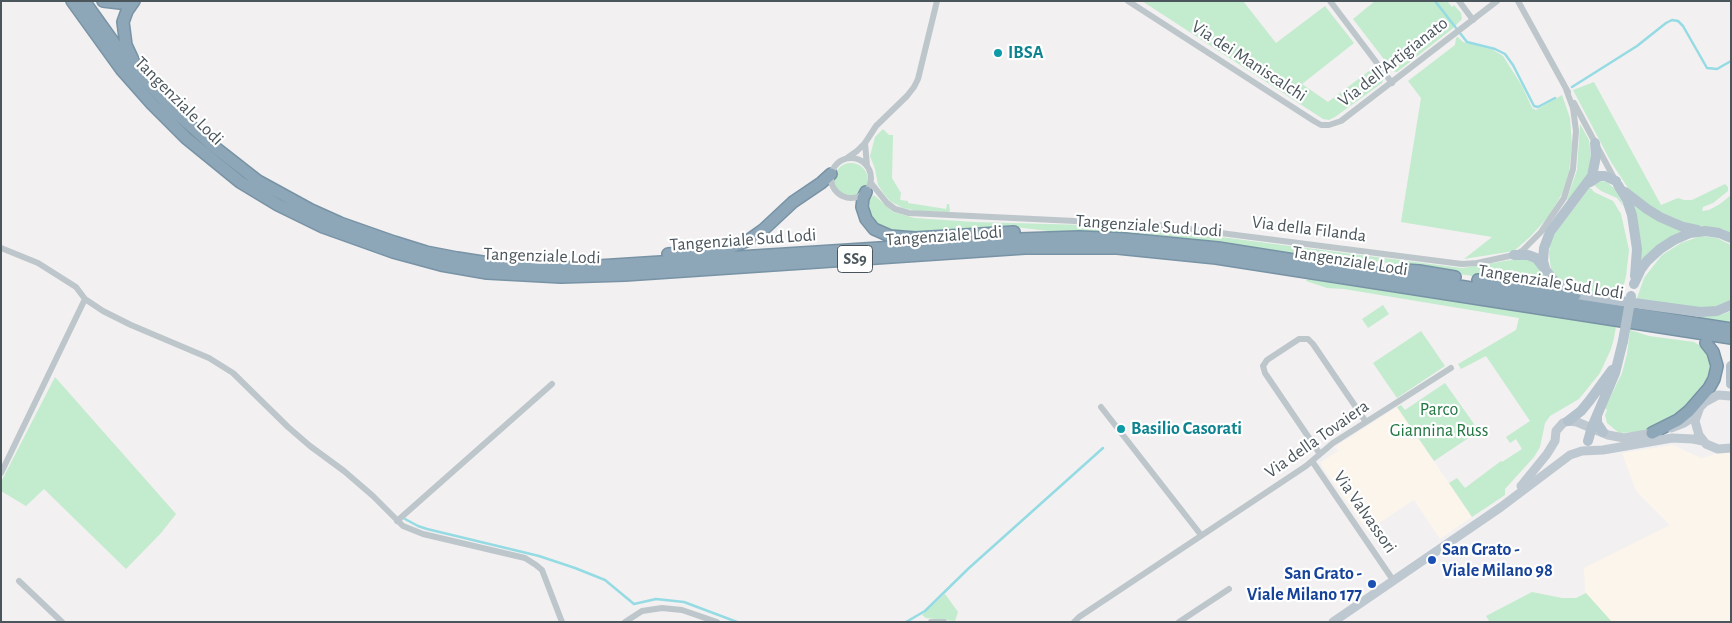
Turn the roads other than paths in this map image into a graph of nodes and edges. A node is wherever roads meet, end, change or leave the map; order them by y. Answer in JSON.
{"nodes":[{"id":1,"x":72,"y":1,"type":"edge"},
{"id":2,"x":84,"y":1,"type":"edge"},
{"id":3,"x":102,"y":1,"type":"edge"},
{"id":4,"x":130,"y":1,"type":"edge"},
{"id":5,"x":134,"y":1,"type":"edge"},
{"id":6,"x":937,"y":1,"type":"edge"},
{"id":7,"x":1128,"y":1,"type":"edge"},
{"id":8,"x":1330,"y":1,"type":"edge"},
{"id":9,"x":1459,"y":1,"type":"edge"},
{"id":10,"x":1497,"y":1,"type":"edge"},
{"id":11,"x":1518,"y":1,"type":"edge"},
{"id":12,"x":1473,"y":20,"type":"junction"},
{"id":13,"x":139,"y":73,"type":"junction"},
{"id":14,"x":1392,"y":83,"type":"junction"},
{"id":15,"x":1566,"y":89,"type":"junction"},
{"id":16,"x":1329,"y":125,"type":"joint"},
{"id":17,"x":865,"y":143,"type":"junction"},
{"id":18,"x":1595,"y":143,"type":"junction"},
{"id":19,"x":847,"y":158,"type":"junction"},
{"id":20,"x":868,"y":166,"type":"junction"},
{"id":21,"x":831,"y":174,"type":"junction"},
{"id":22,"x":1590,"y":182,"type":"junction"},
{"id":23,"x":1617,"y":183,"type":"junction"},
{"id":24,"x":868,"y":188,"type":"junction"},
{"id":25,"x":1705,"y":231,"type":"junction"},
{"id":26,"x":1050,"y":238,"type":"junction"},
{"id":27,"x":1731,"y":238,"type":"edge"},
{"id":28,"x":1,"y":248,"type":"edge"},
{"id":29,"x":1514,"y":255,"type":"junction"},
{"id":30,"x":604,"y":266,"type":"junction"},
{"id":31,"x":1546,"y":269,"type":"junction"},
{"id":32,"x":1382,"y":273,"type":"junction"},
{"id":33,"x":1634,"y":284,"type":"junction"},
{"id":34,"x":1575,"y":295,"type":"junction"},
{"id":35,"x":85,"y":298,"type":"junction"},
{"id":36,"x":1731,"y":305,"type":"edge"},
{"id":37,"x":1663,"y":327,"type":"junction"},
{"id":38,"x":1731,"y":329,"type":"edge"},
{"id":39,"x":1731,"y":338,"type":"edge"},
{"id":40,"x":1706,"y":343,"type":"junction"},
{"id":41,"x":1622,"y":346,"type":"junction"},
{"id":42,"x":1731,"y":366,"type":"edge"},
{"id":43,"x":1451,"y":368,"type":"dead end"},
{"id":44,"x":552,"y":384,"type":"dead end"},
{"id":45,"x":1731,"y":384,"type":"edge"},
{"id":46,"x":1731,"y":396,"type":"edge"},
{"id":47,"x":1711,"y":397,"type":"junction"},
{"id":48,"x":1101,"y":407,"type":"dead end"},
{"id":49,"x":1697,"y":414,"type":"junction"},
{"id":50,"x":1597,"y":415,"type":"junction"},
{"id":51,"x":1568,"y":421,"type":"junction"},
{"id":52,"x":1366,"y":422,"type":"junction"},
{"id":53,"x":1581,"y":424,"type":"junction"},
{"id":54,"x":1592,"y":427,"type":"junction"},
{"id":55,"x":1603,"y":432,"type":"junction"},
{"id":56,"x":1652,"y":433,"type":"junction"},
{"id":57,"x":1555,"y":441,"type":"junction"},
{"id":58,"x":1588,"y":441,"type":"junction"},
{"id":59,"x":1703,"y":441,"type":"junction"},
{"id":60,"x":1731,"y":448,"type":"edge"},
{"id":61,"x":1582,"y":451,"type":"junction"},
{"id":62,"x":1320,"y":454,"type":"junction"},
{"id":63,"x":1570,"y":455,"type":"junction"},
{"id":64,"x":1312,"y":461,"type":"junction"},
{"id":65,"x":1,"y":473,"type":"edge"},
{"id":66,"x":1511,"y":498,"type":"junction"},
{"id":67,"x":397,"y":521,"type":"junction"},
{"id":68,"x":1201,"y":535,"type":"junction"},
{"id":69,"x":1394,"y":580,"type":"junction"},
{"id":70,"x":19,"y":581,"type":"dead end"},
{"id":71,"x":1229,"y":589,"type":"dead end"},
{"id":72,"x":62,"y":622,"type":"edge"},
{"id":73,"x":562,"y":622,"type":"edge"},
{"id":74,"x":625,"y":622,"type":"edge"},
{"id":75,"x":717,"y":622,"type":"edge"},
{"id":76,"x":931,"y":622,"type":"edge"},
{"id":77,"x":944,"y":622,"type":"edge"},
{"id":78,"x":1074,"y":622,"type":"edge"},
{"id":79,"x":1179,"y":622,"type":"edge"},
{"id":80,"x":1333,"y":622,"type":"edge"}],
"edges":[{"from":1,"to":37,"type":"highway","name":"Tangenziale Lodi","number":"SS9"},
{"from":2,"to":13,"type":"highway","name":"Tangenziale Sud Lodi","number":"SS9"},
{"from":3,"to":4,"type":"highway"},
{"from":5,"to":13,"type":"highway"},
{"from":6,"to":17,"type":"street"},
{"from":7,"to":16,"type":"street","name":"Via dei Maniscalchi"},
{"from":8,"to":14,"type":"street"},
{"from":9,"to":12,"type":"street"},
{"from":10,"to":12,"type":"street","name":"Via dell'Artigianato"},
{"from":11,"to":15,"type":"street"},
{"from":12,"to":14,"type":"street","name":"Via dell'Artigianato"},
{"from":13,"to":30,"type":"highway","name":"Tangenziale Sud Lodi","number":"SS9"},
{"from":14,"to":16,"type":"street","name":"Via dell'Artigianato"},
{"from":15,"to":18,"type":"street"},
{"from":15,"to":29,"type":"street"},
{"from":17,"to":19,"type":"street"},
{"from":17,"to":20,"type":"street"},
{"from":18,"to":22,"type":"main road"},
{"from":18,"to":23,"type":"street"},
{"from":19,"to":20,"type":"street"},
{"from":19,"to":21,"type":"street"},
{"from":20,"to":24,"type":"street"},
{"from":21,"to":24,"type":"street"},
{"from":21,"to":30,"type":"highway"},
{"from":22,"to":23,"type":"main road"},
{"from":22,"to":31,"type":"main road"},
{"from":23,"to":25,"type":"main road"},
{"from":23,"to":33,"type":"main road"},
{"from":24,"to":26,"type":"highway"},
{"from":24,"to":29,"type":"street","name":"Via della Filanda"},
{"from":25,"to":27,"type":"main road"},
{"from":25,"to":33,"type":"main road"},
{"from":26,"to":30,"type":"highway","name":"Tangenziale Sud Lodi","number":"SS9"},
{"from":26,"to":32,"type":"highway","name":"Tangenziale Sud Lodi","number":"SS9"},
{"from":28,"to":35,"type":"street"},
{"from":29,"to":31,"type":"main road"},
{"from":31,"to":34,"type":"main road"},
{"from":32,"to":34,"type":"highway"},
{"from":32,"to":38,"type":"highway","name":"Tangenziale Sud Lodi","number":"SS9"},
{"from":33,"to":41,"type":"main road","bridge":true},
{"from":34,"to":36,"type":"main road"},
{"from":35,"to":65,"type":"street"},
{"from":35,"to":67,"type":"street"},
{"from":37,"to":39,"type":"highway","name":"Tangenziale Lodi","number":"SS9"},
{"from":37,"to":40,"type":"highway"},
{"from":40,"to":47,"type":"highway"},
{"from":40,"to":56,"type":"highway"},
{"from":41,"to":50,"type":"main road"},
{"from":41,"to":51,"type":"main road"},
{"from":42,"to":45,"type":"main road"},
{"from":43,"to":52,"type":"street","name":"Via della Tovaiera"},
{"from":44,"to":67,"type":"street"},
{"from":46,"to":47,"type":"main road"},
{"from":47,"to":49,"type":"main road"},
{"from":48,"to":68,"type":"street"},
{"from":49,"to":56,"type":"main road"},
{"from":49,"to":59,"type":"main road"},
{"from":50,"to":54,"type":"main road"},
{"from":50,"to":55,"type":"main road"},
{"from":51,"to":53,"type":"main road"},
{"from":51,"to":57,"type":"main road"},
{"from":52,"to":62,"type":"street","name":"Via della Tovaiera"},
{"from":52,"to":62,"type":"street"},
{"from":53,"to":54,"type":"main road"},
{"from":53,"to":58,"type":"main road"},
{"from":54,"to":55,"type":"main road"},
{"from":54,"to":58,"type":"main road"},
{"from":55,"to":56,"type":"main road"},
{"from":57,"to":63,"type":"main road"},
{"from":57,"to":66,"type":"main road"},
{"from":58,"to":61,"type":"main road"},
{"from":59,"to":60,"type":"main road"},
{"from":59,"to":61,"type":"main road"},
{"from":61,"to":63,"type":"main road"},
{"from":62,"to":64,"type":"street","name":"Via della Tovaiera"},
{"from":63,"to":66,"type":"main road"},
{"from":64,"to":68,"type":"street","name":"Via della Tovaiera"},
{"from":64,"to":69,"type":"street","name":"Via Valvassori"},
{"from":66,"to":69,"type":"main road"},
{"from":67,"to":73,"type":"street"},
{"from":68,"to":78,"type":"street","name":"Via della Tovaiera"},
{"from":69,"to":80,"type":"main road"},
{"from":70,"to":72,"type":"street"},
{"from":71,"to":79,"type":"street"},
{"from":74,"to":75,"type":"street"},
{"from":76,"to":77,"type":"street"}]}
